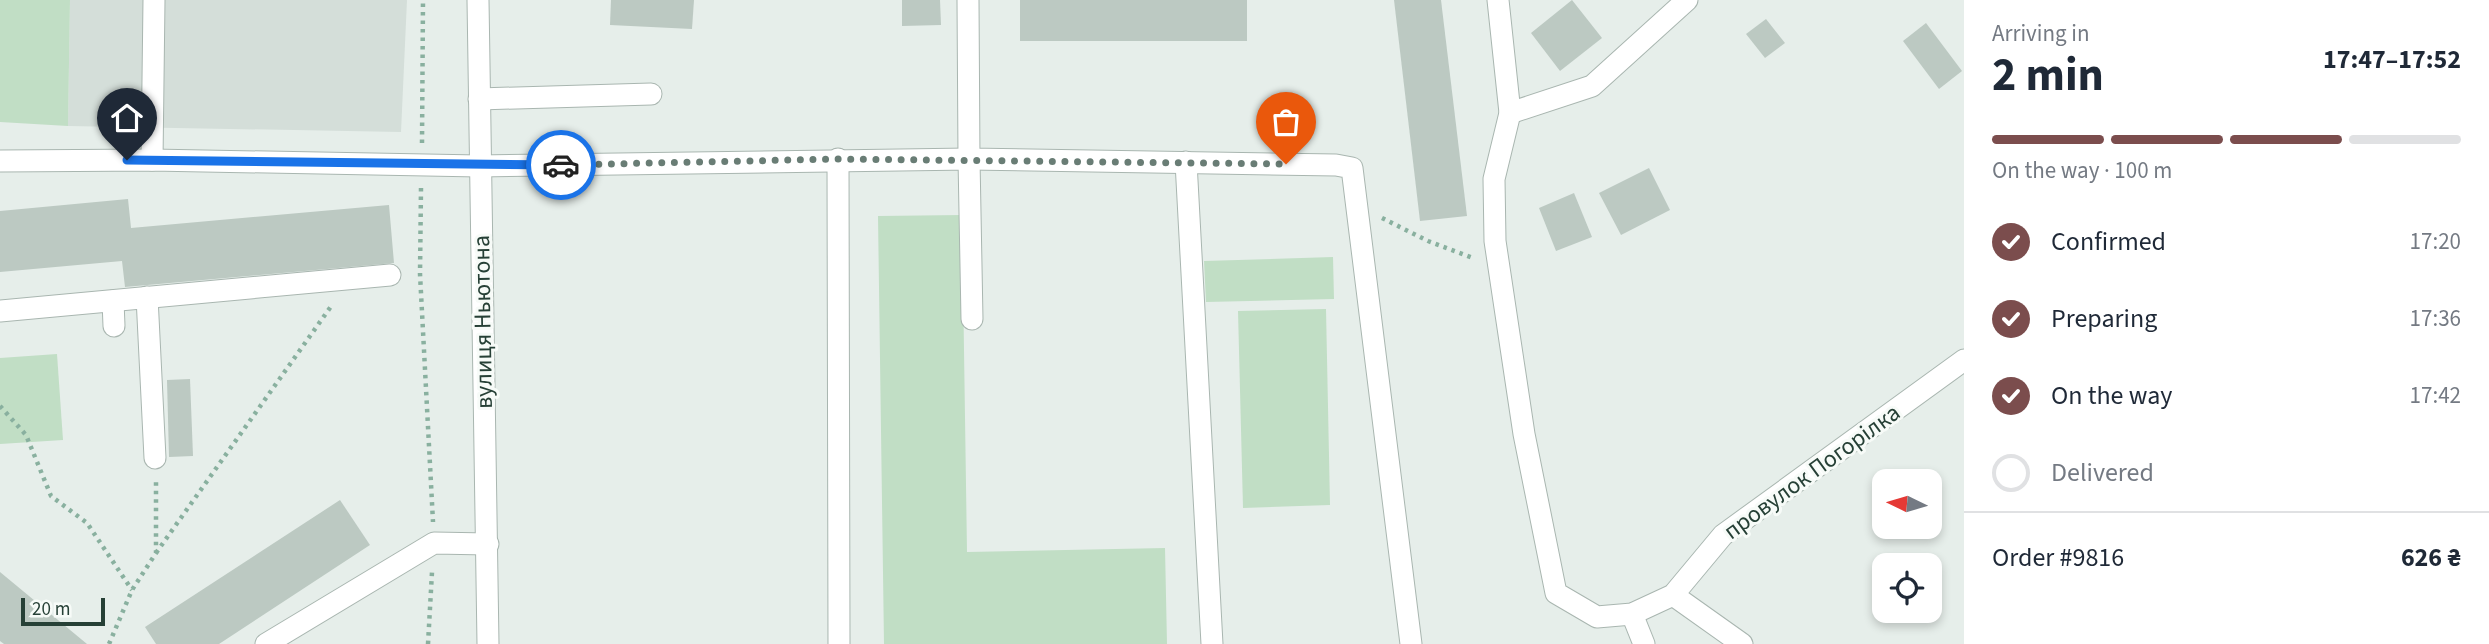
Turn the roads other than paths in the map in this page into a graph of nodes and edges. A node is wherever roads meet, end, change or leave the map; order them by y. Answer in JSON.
{"nodes":[{"id":1,"x":154,"y":0,"type":"edge"},
{"id":2,"x":478,"y":0,"type":"edge"},
{"id":3,"x":968,"y":0,"type":"edge"},
{"id":4,"x":1499,"y":0,"type":"edge"},
{"id":5,"x":1687,"y":0,"type":"edge"},
{"id":6,"x":651,"y":94,"type":"dead end"},
{"id":7,"x":479,"y":99,"type":"junction"},
{"id":8,"x":1510,"y":113,"type":"junction"},
{"id":9,"x":838,"y":159,"type":"junction"},
{"id":10,"x":969,"y":159,"type":"junction"},
{"id":11,"x":152,"y":160,"type":"junction"},
{"id":12,"x":0,"y":161,"type":"edge"},
{"id":13,"x":1186,"y":162,"type":"junction"},
{"id":14,"x":479,"y":166,"type":"junction"},
{"id":15,"x":390,"y":275,"type":"dead end"},
{"id":16,"x":147,"y":298,"type":"junction"},
{"id":17,"x":113,"y":301,"type":"junction"},
{"id":18,"x":0,"y":311,"type":"edge"},
{"id":19,"x":972,"y":319,"type":"dead end"},
{"id":20,"x":114,"y":326,"type":"dead end"},
{"id":21,"x":1964,"y":360,"type":"edge"},
{"id":22,"x":155,"y":458,"type":"road end"},
{"id":23,"x":488,"y":544,"type":"junction"},
{"id":24,"x":1673,"y":595,"type":"junction"},
{"id":25,"x":1632,"y":614,"type":"junction"},
{"id":26,"x":265,"y":644,"type":"edge"},
{"id":27,"x":488,"y":644,"type":"edge"},
{"id":28,"x":839,"y":644,"type":"edge"},
{"id":29,"x":1212,"y":644,"type":"edge"},
{"id":30,"x":1411,"y":644,"type":"edge"},
{"id":31,"x":1644,"y":644,"type":"edge"},
{"id":32,"x":1742,"y":644,"type":"edge"}],
"edges":[{"from":1,"to":11,"type":"street"},
{"from":2,"to":7,"type":"street","name":"вулиця Ньютона"},
{"from":3,"to":10,"type":"street"},
{"from":4,"to":8,"type":"street"},
{"from":5,"to":8,"type":"street"},
{"from":6,"to":7,"type":"street"},
{"from":7,"to":14,"type":"street","name":"вулиця Ньютона"},
{"from":8,"to":25,"type":"street","name":"провулок Погорілка"},
{"from":9,"to":10,"type":"street"},
{"from":9,"to":14,"type":"street"},
{"from":9,"to":28,"type":"street"},
{"from":10,"to":13,"type":"street"},
{"from":10,"to":19,"type":"street"},
{"from":11,"to":12,"type":"street"},
{"from":11,"to":14,"type":"street"},
{"from":13,"to":29,"type":"street"},
{"from":13,"to":30,"type":"street"},
{"from":14,"to":23,"type":"street","name":"вулиця Ньютона"},
{"from":15,"to":16,"type":"street"},
{"from":16,"to":17,"type":"street"},
{"from":16,"to":22,"type":"street"},
{"from":17,"to":18,"type":"street"},
{"from":17,"to":20,"type":"street"},
{"from":21,"to":24,"type":"street","name":"провулок Погорілка"},
{"from":23,"to":26,"type":"street"},
{"from":23,"to":27,"type":"street","name":"вулиця Ньютона"},
{"from":24,"to":25,"type":"street","name":"провулок Погорілка"},
{"from":24,"to":32,"type":"street"},
{"from":25,"to":31,"type":"street"}]}
